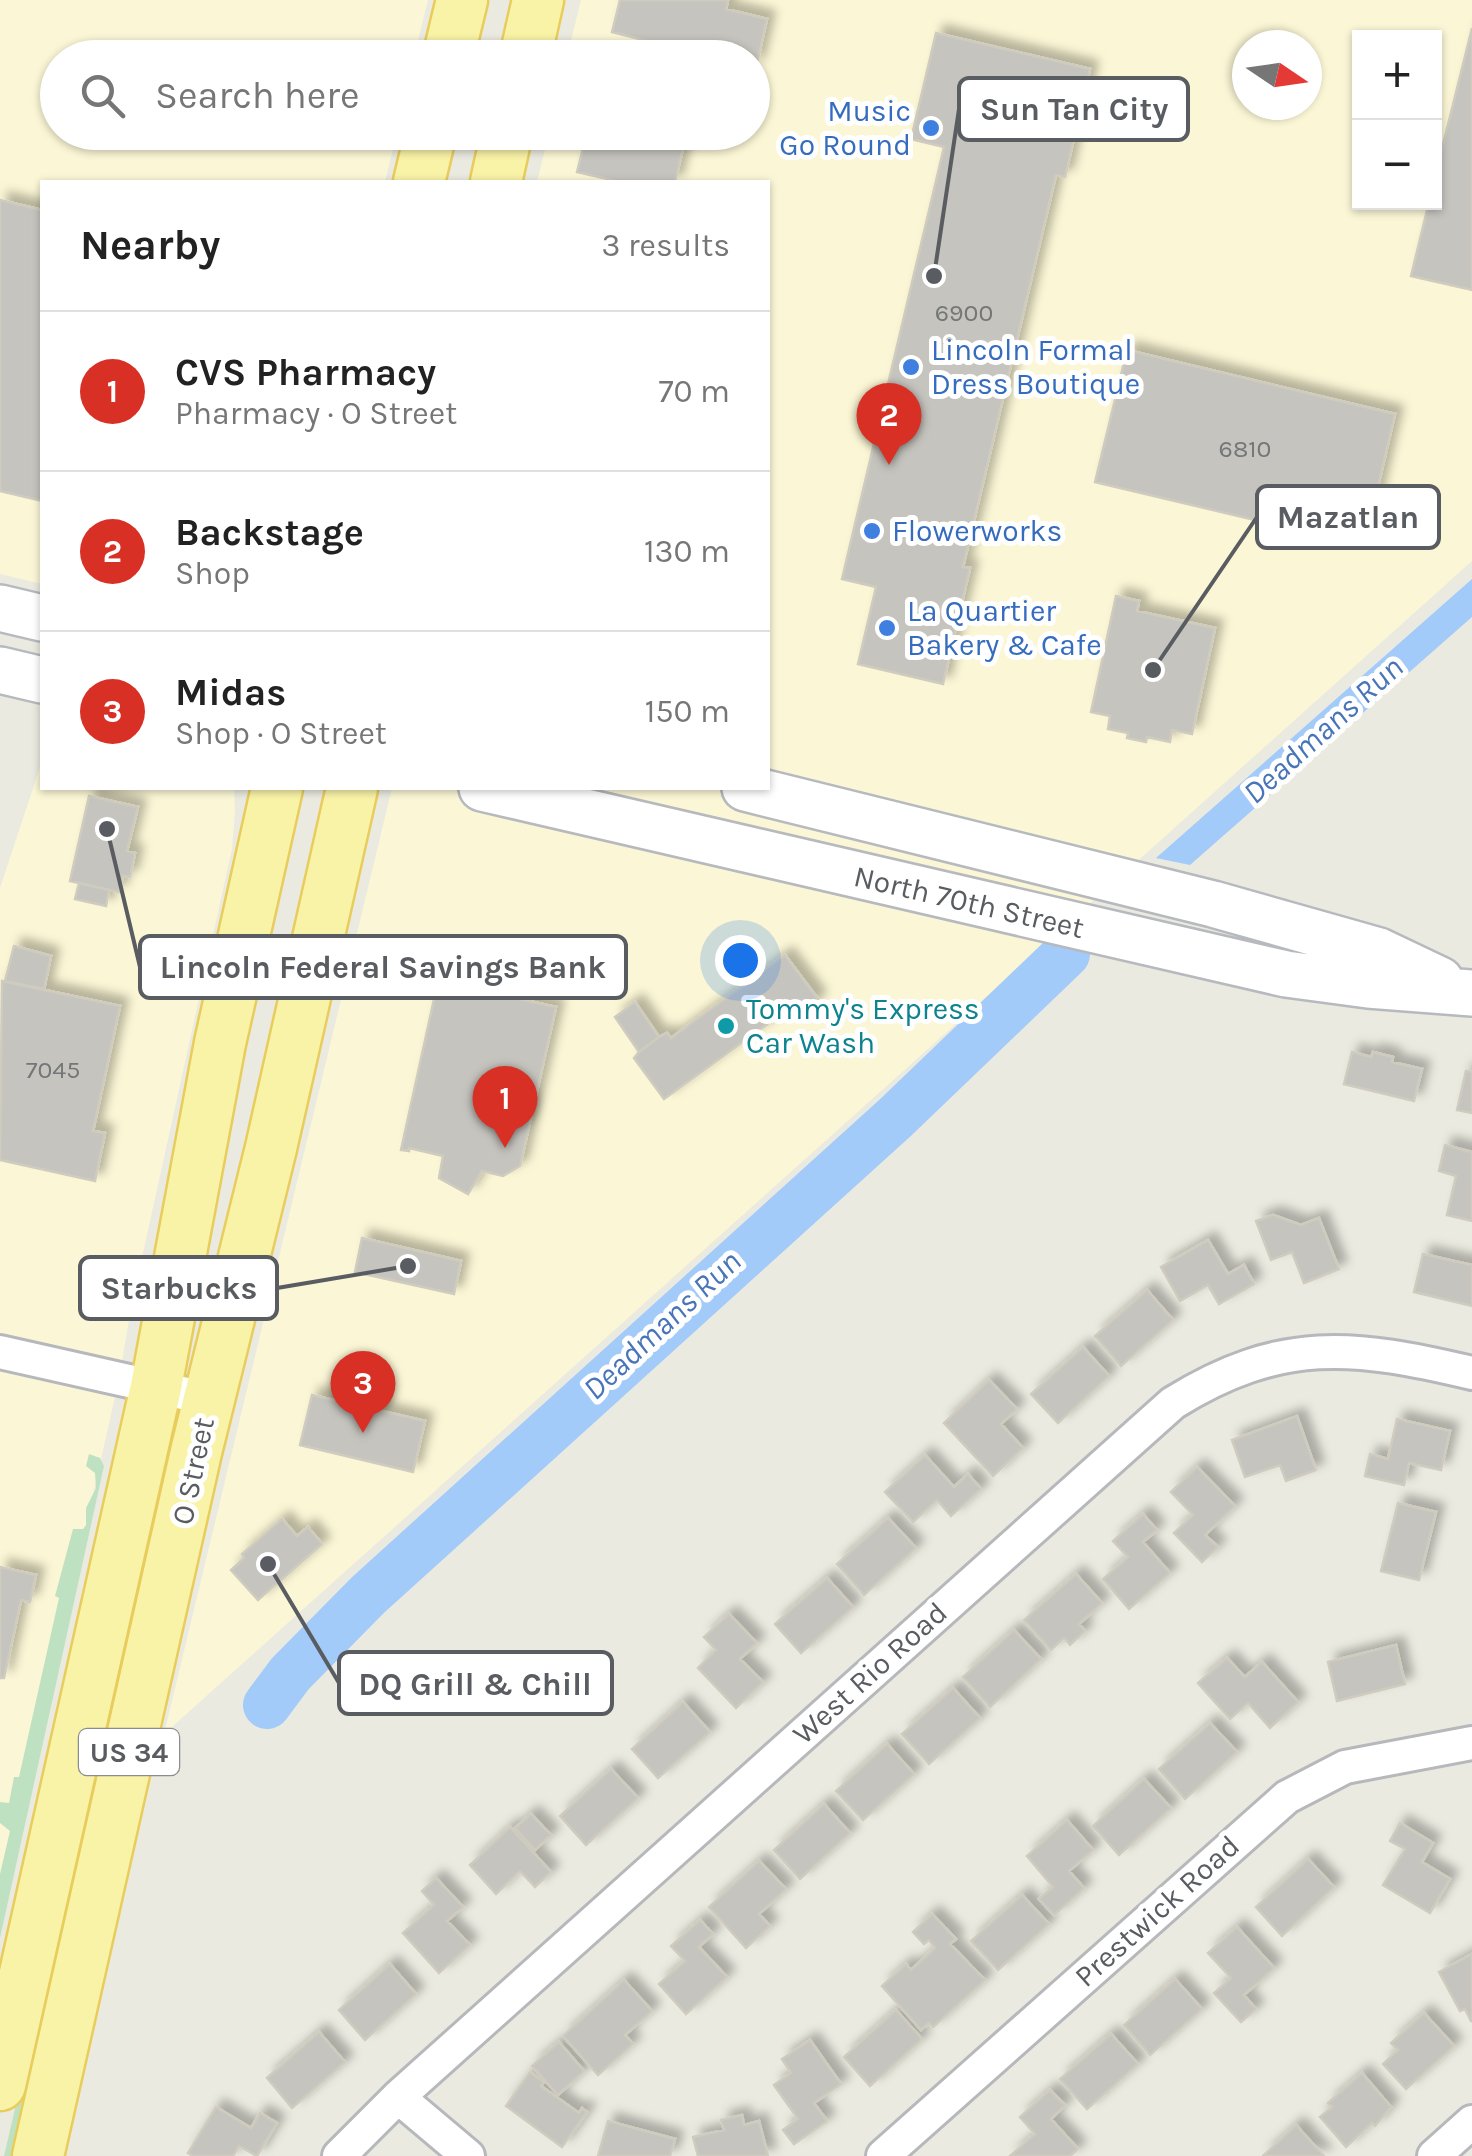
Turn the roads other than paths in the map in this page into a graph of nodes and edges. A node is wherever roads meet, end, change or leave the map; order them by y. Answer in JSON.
{"nodes":[{"id":1,"x":462,"y":0,"type":"edge"},
{"id":2,"x":538,"y":0,"type":"edge"},
{"id":3,"x":452,"y":40,"type":"edge"},
{"id":4,"x":528,"y":40,"type":"edge"},
{"id":5,"x":427,"y":150,"type":"edge"},
{"id":6,"x":503,"y":150,"type":"edge"},
{"id":7,"x":419,"y":180,"type":"edge"},
{"id":8,"x":496,"y":180,"type":"edge"},
{"id":9,"x":0,"y":608,"type":"edge"},
{"id":10,"x":40,"y":618,"type":"edge"},
{"id":11,"x":0,"y":670,"type":"edge"},
{"id":12,"x":40,"y":680,"type":"edge"},
{"id":13,"x":277,"y":790,"type":"edge"},
{"id":14,"x":352,"y":790,"type":"edge"},
{"id":15,"x":491,"y":790,"type":"edge"},
{"id":16,"x":753,"y":790,"type":"edge"},
{"id":17,"x":1466,"y":991,"type":"edge"},
{"id":18,"x":0,"y":1352,"type":"edge"},
{"id":19,"x":1472,"y":1373,"type":"edge"},
{"id":20,"x":156,"y":1386,"type":"junction"},
{"id":21,"x":209,"y":1398,"type":"junction"},
{"id":22,"x":1472,"y":1743,"type":"edge"},
{"id":23,"x":0,"y":2086,"type":"edge"},
{"id":24,"x":398,"y":2098,"type":"junction"},
{"id":25,"x":1472,"y":2122,"type":"edge"},
{"id":26,"x":38,"y":2156,"type":"edge"},
{"id":27,"x":339,"y":2156,"type":"edge"},
{"id":28,"x":468,"y":2156,"type":"edge"},
{"id":29,"x":883,"y":2156,"type":"edge"},
{"id":30,"x":1434,"y":2156,"type":"edge"}],
"edges":[{"from":1,"to":3,"type":"main road"},
{"from":2,"to":4,"type":"main road"},
{"from":5,"to":7,"type":"main road"},
{"from":6,"to":8,"type":"main road"},
{"from":9,"to":10,"type":"main road"},
{"from":11,"to":12,"type":"main road"},
{"from":13,"to":20,"type":"main road","name":"O Street","number":"US 34"},
{"from":14,"to":21,"type":"main road","name":"O Street","number":"US 34"},
{"from":15,"to":17,"type":"main road","name":"North 70th Street"},
{"from":16,"to":17,"type":"main road","name":"North 70th Street"},
{"from":18,"to":20,"type":"street"},
{"from":19,"to":24,"type":"street","name":"West Rio Road"},
{"from":20,"to":21,"type":"street"},
{"from":20,"to":23,"type":"main road","name":"O Street","number":"US 34"},
{"from":21,"to":26,"type":"main road","name":"O Street","number":"US 34"},
{"from":22,"to":29,"type":"street","name":"Prestwick Road"},
{"from":24,"to":27,"type":"street","name":"West Rio Road"},
{"from":24,"to":28,"type":"street"},
{"from":25,"to":30,"type":"street"}]}
